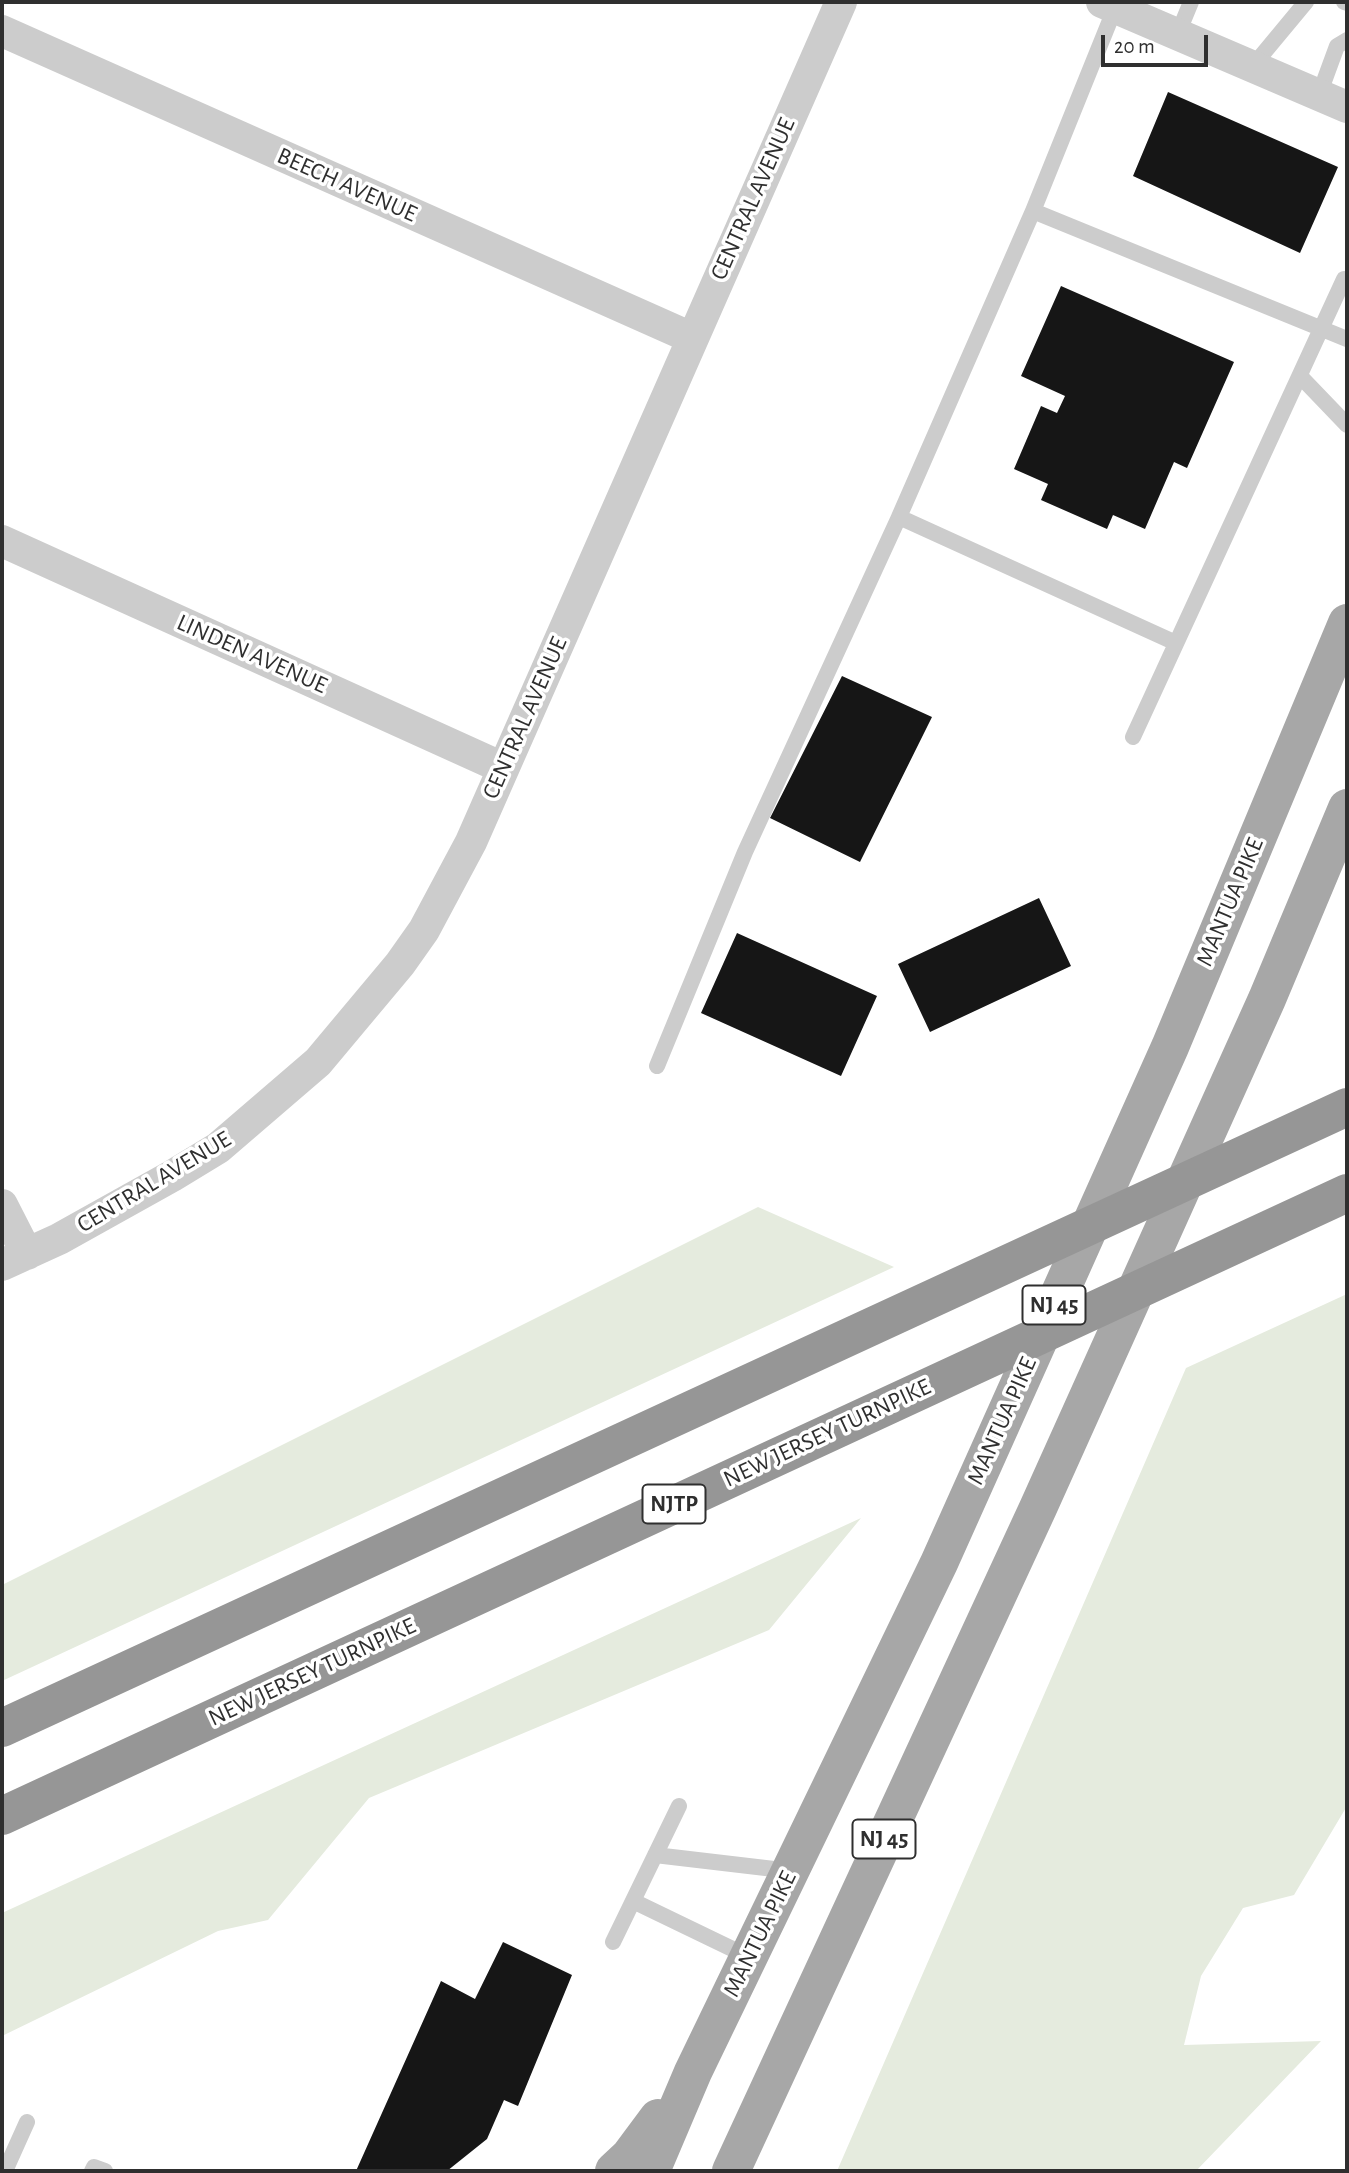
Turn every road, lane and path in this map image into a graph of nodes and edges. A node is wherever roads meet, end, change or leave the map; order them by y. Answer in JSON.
{"nodes":[{"id":1,"x":841,"y":2,"type":"edge"},
{"id":2,"x":1191,"y":2,"type":"edge"},
{"id":3,"x":1306,"y":2,"type":"edge"},
{"id":4,"x":1108,"y":5,"type":"edge"},
{"id":5,"x":2,"y":31,"type":"edge"},
{"id":6,"x":1177,"y":36,"type":"junction"},
{"id":7,"x":1347,"y":40,"type":"edge"},
{"id":8,"x":1252,"y":67,"type":"junction"},
{"id":9,"x":1333,"y":101,"type":"edge"},
{"id":10,"x":1033,"y":211,"type":"junction"},
{"id":11,"x":1344,"y":279,"type":"dead end"},
{"id":12,"x":1322,"y":329,"type":"junction"},
{"id":13,"x":692,"y":338,"type":"junction"},
{"id":14,"x":1347,"y":339,"type":"edge"},
{"id":15,"x":1300,"y":376,"type":"junction"},
{"id":16,"x":1347,"y":425,"type":"edge"},
{"id":17,"x":899,"y":517,"type":"junction"},
{"id":18,"x":2,"y":541,"type":"edge"},
{"id":19,"x":1347,"y":623,"type":"edge"},
{"id":20,"x":1176,"y":643,"type":"junction"},
{"id":21,"x":1133,"y":737,"type":"dead end"},
{"id":22,"x":503,"y":768,"type":"junction"},
{"id":23,"x":1347,"y":808,"type":"edge"},
{"id":24,"x":657,"y":1066,"type":"dead end"},
{"id":25,"x":1347,"y":1107,"type":"edge"},
{"id":26,"x":1347,"y":1193,"type":"edge"},
{"id":27,"x":2,"y":1205,"type":"edge"},
{"id":28,"x":15,"y":1260,"type":"edge"},
{"id":29,"x":2,"y":1728,"type":"edge"},
{"id":30,"x":678,"y":1806,"type":"dead end"},
{"id":31,"x":2,"y":1816,"type":"edge"},
{"id":32,"x":655,"y":1855,"type":"junction"},
{"id":33,"x":791,"y":1871,"type":"junction"},
{"id":34,"x":633,"y":1901,"type":"junction"},
{"id":35,"x":613,"y":1942,"type":"dead end"},
{"id":36,"x":749,"y":1957,"type":"junction"},
{"id":37,"x":693,"y":2072,"type":"junction"},
{"id":38,"x":27,"y":2122,"type":"dead end"},
{"id":39,"x":5,"y":2171,"type":"edge"},
{"id":40,"x":92,"y":2171,"type":"edge"},
{"id":41,"x":104,"y":2171,"type":"edge"},
{"id":42,"x":614,"y":2171,"type":"edge"},
{"id":43,"x":652,"y":2171,"type":"edge"},
{"id":44,"x":731,"y":2171,"type":"edge"}],
"edges":[{"from":1,"to":13,"type":"street","name":"CENTRAL AVENUE"},
{"from":2,"to":6,"type":"lane"},
{"from":3,"to":8,"type":"lane"},
{"from":4,"to":6,"type":"street"},
{"from":4,"to":10,"type":"lane"},
{"from":5,"to":13,"type":"street","name":"BEECH AVENUE"},
{"from":6,"to":8,"type":"street"},
{"from":7,"to":9,"type":"lane"},
{"from":8,"to":9,"type":"street"},
{"from":10,"to":12,"type":"lane"},
{"from":10,"to":17,"type":"lane"},
{"from":11,"to":12,"type":"lane"},
{"from":12,"to":14,"type":"lane"},
{"from":12,"to":15,"type":"lane"},
{"from":13,"to":22,"type":"street","name":"CENTRAL AVENUE"},
{"from":15,"to":16,"type":"lane"},
{"from":15,"to":20,"type":"lane"},
{"from":17,"to":20,"type":"lane"},
{"from":17,"to":24,"type":"lane"},
{"from":18,"to":22,"type":"street","name":"LINDEN AVENUE"},
{"from":19,"to":33,"type":"main road","name":"MANTUA PIKE","number":"NJ 45"},
{"from":20,"to":21,"type":"lane"},
{"from":22,"to":28,"type":"street","name":"CENTRAL AVENUE"},
{"from":23,"to":44,"type":"main road","number":"NJ 45"},
{"from":25,"to":29,"type":"highway"},
{"from":26,"to":31,"type":"highway","name":"NEW JERSEY TURNPIKE","number":"NJTP"},
{"from":27,"to":28,"type":"street"},
{"from":30,"to":32,"type":"lane"},
{"from":32,"to":33,"type":"lane"},
{"from":32,"to":34,"type":"lane"},
{"from":33,"to":36,"type":"main road","name":"MANTUA PIKE","number":"NJ 45"},
{"from":34,"to":35,"type":"lane"},
{"from":34,"to":36,"type":"lane"},
{"from":36,"to":37,"type":"main road","name":"MANTUA PIKE","number":"NJ 45"},
{"from":37,"to":42,"type":"main road"},
{"from":37,"to":43,"type":"main road","name":"MANTUA PIKE","number":"NJ 45"},
{"from":38,"to":39,"type":"lane"},
{"from":40,"to":41,"type":"lane"}]}
